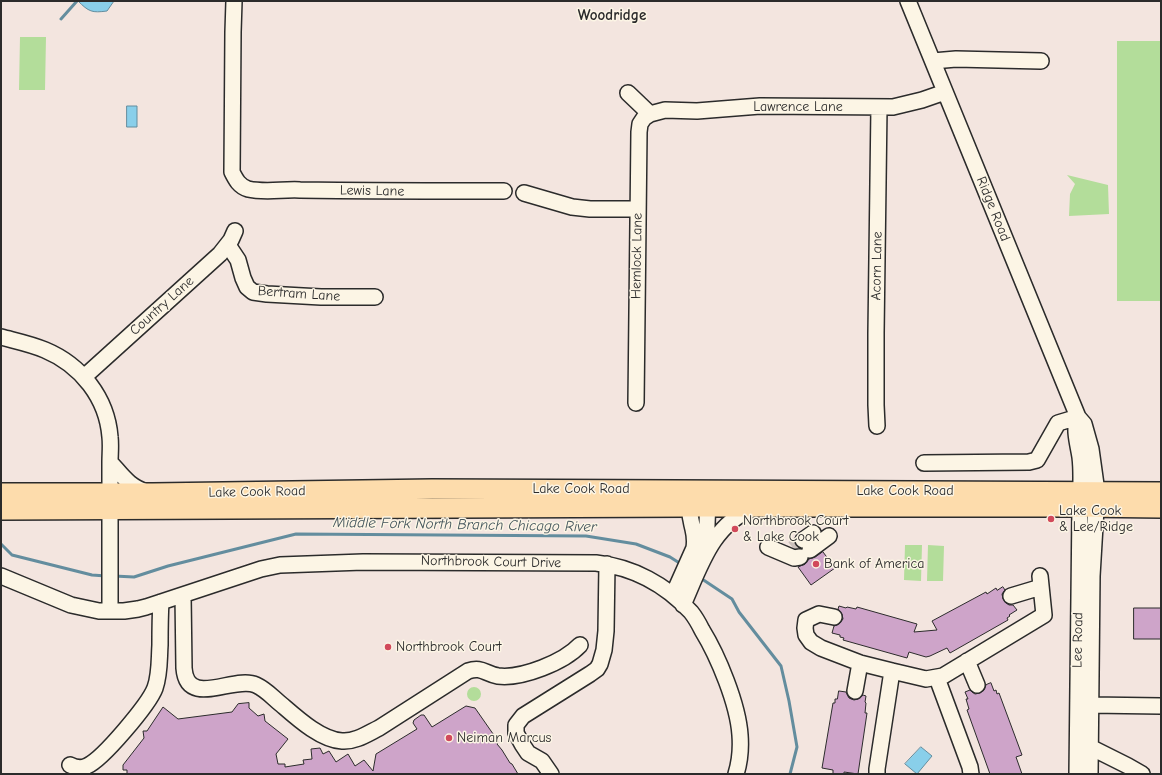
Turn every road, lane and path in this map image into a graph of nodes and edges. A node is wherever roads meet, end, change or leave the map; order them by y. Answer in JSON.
{"nodes":[{"id":1,"x":234,"y":1,"type":"edge"},
{"id":2,"x":908,"y":1,"type":"edge"},
{"id":3,"x":933,"y":61,"type":"junction"},
{"id":4,"x":1041,"y":61,"type":"dead end"},
{"id":5,"x":628,"y":92,"type":"dead end"},
{"id":6,"x":945,"y":92,"type":"junction"},
{"id":7,"x":879,"y":107,"type":"junction"},
{"id":8,"x":650,"y":114,"type":"junction"},
{"id":9,"x":504,"y":191,"type":"dead end"},
{"id":10,"x":524,"y":193,"type":"dead end"},
{"id":11,"x":638,"y":209,"type":"junction"},
{"id":12,"x":235,"y":231,"type":"dead end"},
{"id":13,"x":228,"y":244,"type":"junction"},
{"id":14,"x":376,"y":297,"type":"dead end"},
{"id":15,"x":1,"y":337,"type":"edge"},
{"id":16,"x":84,"y":377,"type":"junction"},
{"id":17,"x":636,"y":403,"type":"dead end"},
{"id":18,"x":1078,"y":416,"type":"junction"},
{"id":19,"x":878,"y":426,"type":"dead end"},
{"id":20,"x":110,"y":462,"type":"junction"},
{"id":21,"x":924,"y":463,"type":"dead end"},
{"id":22,"x":1161,"y":492,"type":"edge"},
{"id":23,"x":1,"y":493,"type":"edge"},
{"id":24,"x":153,"y":493,"type":"junction"},
{"id":25,"x":699,"y":499,"type":"junction"},
{"id":26,"x":1088,"y":499,"type":"junction"},
{"id":27,"x":755,"y":508,"type":"junction"},
{"id":28,"x":1161,"y":508,"type":"edge"},
{"id":29,"x":1,"y":510,"type":"edge"},
{"id":30,"x":110,"y":510,"type":"junction"},
{"id":31,"x":804,"y":546,"type":"tunnel mouth"},
{"id":32,"x":768,"y":547,"type":"dead end"},
{"id":33,"x":700,"y":551,"type":"junction"},
{"id":34,"x":607,"y":564,"type":"junction"},
{"id":35,"x":1,"y":576,"type":"edge"},
{"id":36,"x":183,"y":595,"type":"junction"},
{"id":37,"x":1011,"y":596,"type":"dead end"},
{"id":38,"x":678,"y":600,"type":"junction"},
{"id":39,"x":161,"y":602,"type":"junction"},
{"id":40,"x":110,"y":611,"type":"junction"},
{"id":41,"x":834,"y":617,"type":"dead end"},
{"id":42,"x":580,"y":645,"type":"dead end"},
{"id":43,"x":968,"y":661,"type":"junction"},
{"id":44,"x":860,"y":663,"type":"junction"},
{"id":45,"x":892,"y":670,"type":"junction"},
{"id":46,"x":937,"y":678,"type":"junction"},
{"id":47,"x":977,"y":685,"type":"dead end"},
{"id":48,"x":855,"y":691,"type":"dead end"},
{"id":49,"x":1090,"y":705,"type":"junction"},
{"id":50,"x":1161,"y":706,"type":"edge"},
{"id":51,"x":1090,"y":747,"type":"junction"},
{"id":52,"x":70,"y":765,"type":"dead end"},
{"id":53,"x":550,"y":774,"type":"edge"},
{"id":54,"x":736,"y":774,"type":"edge"},
{"id":55,"x":877,"y":774,"type":"edge"},
{"id":56,"x":971,"y":774,"type":"edge"},
{"id":57,"x":1077,"y":774,"type":"edge"},
{"id":58,"x":1090,"y":774,"type":"edge"},
{"id":59,"x":1142,"y":774,"type":"edge"}],
"edges":[{"from":1,"to":9,"type":"street","name":"Lewis Lane"},
{"from":2,"to":3,"type":"street","name":"Ridge Road"},
{"from":3,"to":4,"type":"street"},
{"from":3,"to":6,"type":"street","name":"Ridge Road"},
{"from":5,"to":8,"type":"street"},
{"from":6,"to":7,"type":"street","name":"Lawrence Lane"},
{"from":6,"to":18,"type":"street","name":"Ridge Road"},
{"from":7,"to":8,"type":"street","name":"Lawrence Lane"},
{"from":7,"to":19,"type":"street","name":"Acorn Lane"},
{"from":8,"to":11,"type":"street","name":"Hemlock Lane"},
{"from":10,"to":11,"type":"street"},
{"from":11,"to":17,"type":"street","name":"Hemlock Lane"},
{"from":12,"to":13,"type":"street","name":"Country Lane"},
{"from":13,"to":14,"type":"street","name":"Bertram Lane"},
{"from":13,"to":16,"type":"street","name":"Country Lane"},
{"from":15,"to":16,"type":"street"},
{"from":16,"to":20,"type":"street"},
{"from":18,"to":21,"type":"street"},
{"from":18,"to":26,"type":"street","name":"Ridge Road"},
{"from":20,"to":24,"type":"street"},
{"from":20,"to":30,"type":"street"},
{"from":22,"to":26,"type":"main road","name":"Lake Cook Road"},
{"from":23,"to":30,"type":"main road","name":"Lake Cook Road"},
{"from":24,"to":25,"type":"main road","name":"Lake Cook Road"},
{"from":24,"to":30,"type":"main road","name":"Lake Cook Road"},
{"from":25,"to":26,"type":"main road","name":"Lake Cook Road"},
{"from":25,"to":27,"type":"main road","name":"Lake Cook Road"},
{"from":25,"to":30,"type":"main road","name":"Lake Cook Road"},
{"from":25,"to":33,"type":"street"},
{"from":26,"to":27,"type":"main road","name":"Lake Cook Road"},
{"from":26,"to":28,"type":"main road","name":"Lake Cook Road"},
{"from":26,"to":49,"type":"street","name":"Lee Road"},
{"from":26,"to":57,"type":"street","name":"Lee Road"},
{"from":27,"to":33,"type":"street"},
{"from":29,"to":30,"type":"main road","name":"Lake Cook Road"},
{"from":30,"to":40,"type":"street"},
{"from":31,"to":32,"type":"street"},
{"from":33,"to":38,"type":"street"},
{"from":34,"to":36,"type":"street","name":"Northbrook Court Drive"},
{"from":34,"to":38,"type":"street","name":"Northbrook Court Drive"},
{"from":34,"to":53,"type":"street"},
{"from":35,"to":40,"type":"street","name":"Northbrook Court Drive"},
{"from":36,"to":39,"type":"street","name":"Northbrook Court Drive"},
{"from":36,"to":42,"type":"street"},
{"from":37,"to":43,"type":"street"},
{"from":38,"to":54,"type":"street","name":"Northbrook Court Drive"},
{"from":39,"to":40,"type":"street","name":"Northbrook Court Drive"},
{"from":39,"to":52,"type":"street"},
{"from":41,"to":44,"type":"street"},
{"from":43,"to":46,"type":"street"},
{"from":43,"to":47,"type":"street"},
{"from":44,"to":45,"type":"street"},
{"from":44,"to":48,"type":"street"},
{"from":45,"to":46,"type":"street"},
{"from":45,"to":55,"type":"street"},
{"from":46,"to":56,"type":"street"},
{"from":49,"to":50,"type":"street"},
{"from":49,"to":51,"type":"street","name":"Lee Road"},
{"from":51,"to":58,"type":"street","name":"Lee Road"},
{"from":51,"to":59,"type":"street"}]}
